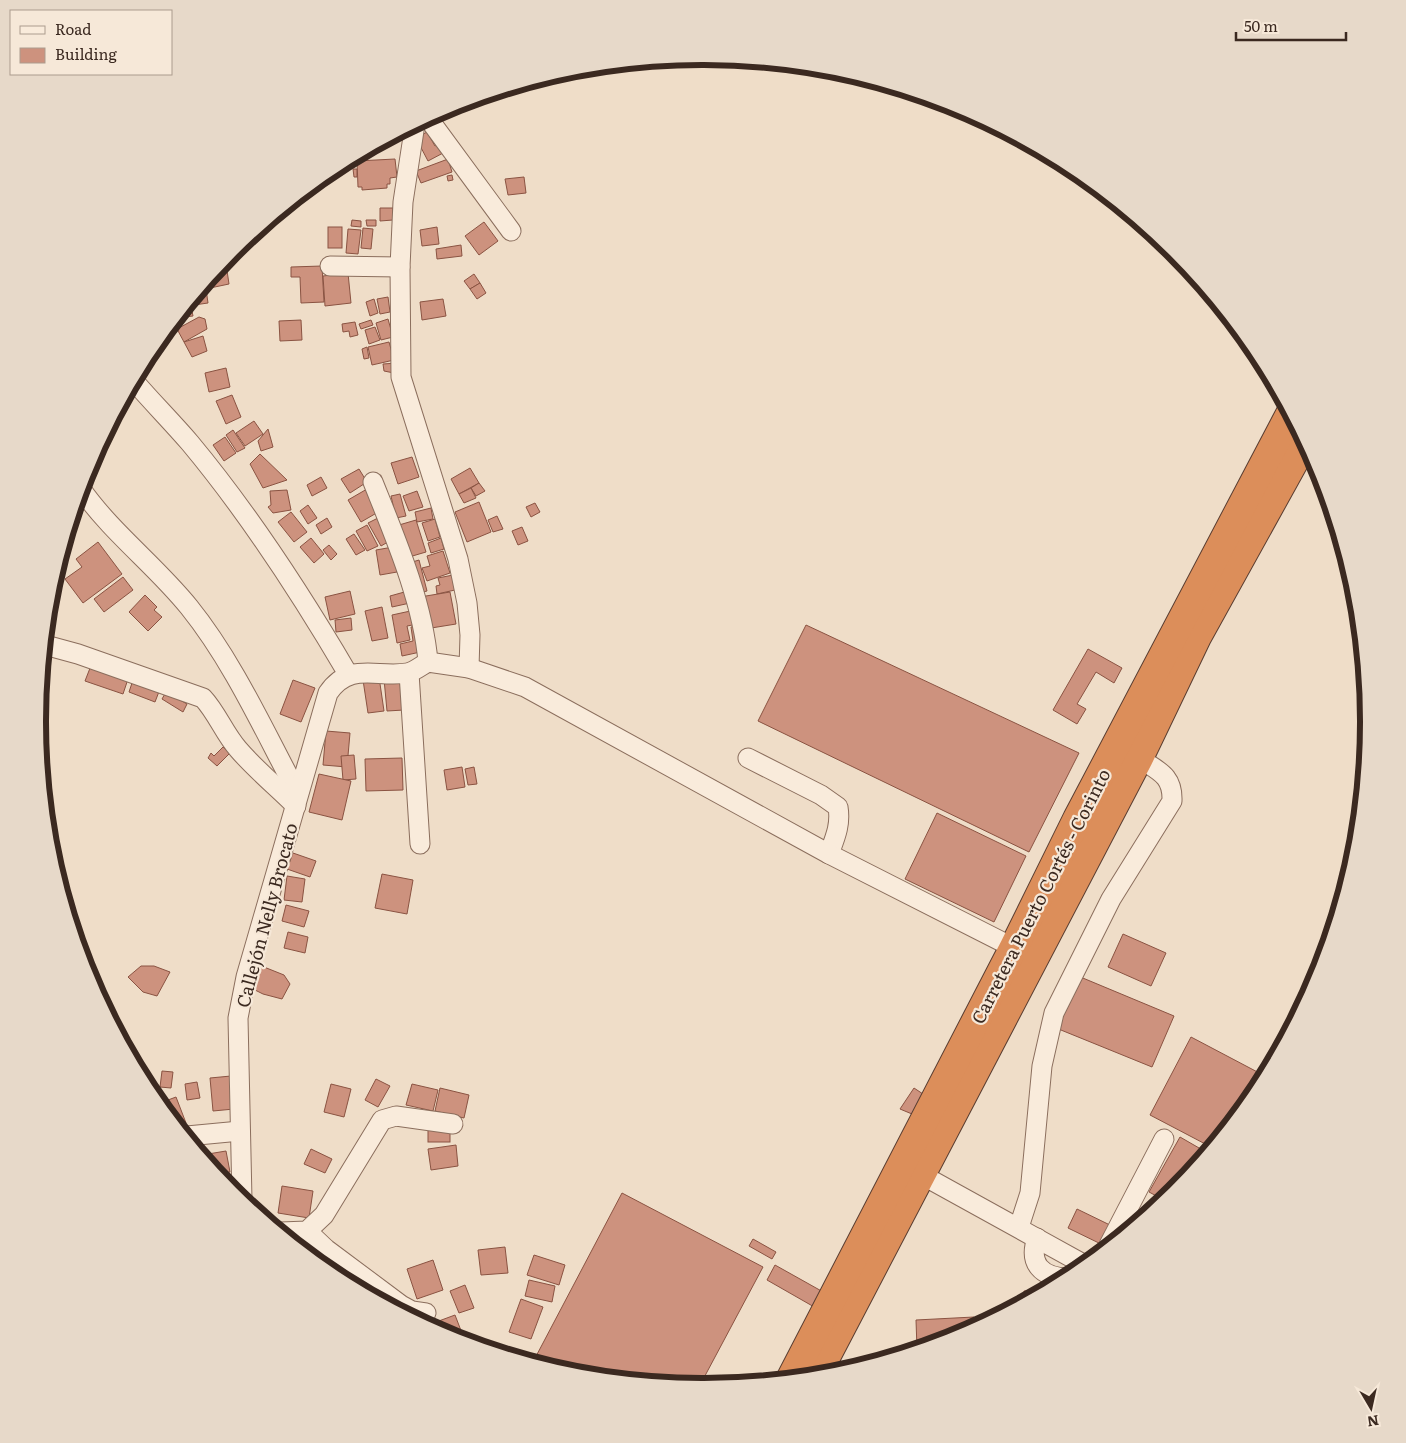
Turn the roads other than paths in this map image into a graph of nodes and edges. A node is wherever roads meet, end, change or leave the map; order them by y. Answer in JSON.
{"nodes":[{"id":1,"x":432,"y":124,"type":"edge"},
{"id":2,"x":414,"y":132,"type":"edge"},
{"id":3,"x":511,"y":231,"type":"dead end"},
{"id":4,"x":330,"y":266,"type":"dead end"},
{"id":5,"x":400,"y":268,"type":"junction"},
{"id":6,"x":138,"y":386,"type":"edge"},
{"id":7,"x":1287,"y":421,"type":"edge"},
{"id":8,"x":1301,"y":450,"type":"edge"},
{"id":9,"x":372,"y":482,"type":"dead end"},
{"id":10,"x":86,"y":497,"type":"edge"},
{"id":11,"x":51,"y":647,"type":"edge"},
{"id":12,"x":428,"y":662,"type":"junction"},
{"id":13,"x":469,"y":668,"type":"junction"},
{"id":14,"x":409,"y":673,"type":"junction"},
{"id":15,"x":348,"y":674,"type":"junction"},
{"id":16,"x":748,"y":758,"type":"dead end"},
{"id":17,"x":1139,"y":758,"type":"junction"},
{"id":18,"x":297,"y":800,"type":"junction"},
{"id":19,"x":420,"y":844,"type":"dead end"},
{"id":20,"x":829,"y":854,"type":"junction"},
{"id":21,"x":1024,"y":953,"type":"junction"},
{"id":22,"x":453,"y":1124,"type":"dead end"},
{"id":23,"x":240,"y":1131,"type":"junction"},
{"id":24,"x":193,"y":1135,"type":"edge"},
{"id":25,"x":1164,"y":1140,"type":"dead end"},
{"id":26,"x":922,"y":1175,"type":"junction"},
{"id":27,"x":242,"y":1188,"type":"edge"},
{"id":28,"x":1019,"y":1227,"type":"junction"},
{"id":29,"x":307,"y":1231,"type":"junction"},
{"id":30,"x":290,"y":1232,"type":"edge"},
{"id":31,"x":1116,"y":1232,"type":"edge"},
{"id":32,"x":1037,"y":1238,"type":"junction"},
{"id":33,"x":1078,"y":1261,"type":"edge"},
{"id":34,"x":1053,"y":1277,"type":"edge"},
{"id":35,"x":398,"y":1303,"type":"edge"},
{"id":36,"x":413,"y":1311,"type":"edge"},
{"id":37,"x":426,"y":1313,"type":"dead end"},
{"id":38,"x":820,"y":1344,"type":"junction"},
{"id":39,"x":817,"y":1368,"type":"edge"},
{"id":40,"x":796,"y":1372,"type":"edge"}],
"edges":[{"from":1,"to":3,"type":"street"},
{"from":2,"to":5,"type":"street"},
{"from":4,"to":5,"type":"street"},
{"from":5,"to":13,"type":"street"},
{"from":6,"to":15,"type":"street"},
{"from":7,"to":21,"type":"highway","name":"Carretera Puerto Cortés - Corinto"},
{"from":8,"to":17,"type":"highway","name":"Carretera Puerto Cortés - Corinto"},
{"from":9,"to":12,"type":"street"},
{"from":10,"to":18,"type":"street"},
{"from":11,"to":18,"type":"street"},
{"from":12,"to":13,"type":"street"},
{"from":12,"to":14,"type":"street"},
{"from":13,"to":20,"type":"street"},
{"from":14,"to":15,"type":"street"},
{"from":14,"to":19,"type":"street"},
{"from":15,"to":18,"type":"street","name":"Callejón Nelly Brocato"},
{"from":16,"to":20,"type":"street"},
{"from":17,"to":21,"type":"highway","name":"Carretera Puerto Cortés - Corinto"},
{"from":17,"to":28,"type":"street"},
{"from":18,"to":23,"type":"street","name":"Callejón Nelly Brocato"},
{"from":20,"to":21,"type":"street"},
{"from":21,"to":26,"type":"highway","name":"Carretera Puerto Cortés - Corinto"},
{"from":21,"to":38,"type":"highway","name":"Carretera Puerto Cortés - Corinto"},
{"from":22,"to":29,"type":"street"},
{"from":23,"to":24,"type":"street"},
{"from":23,"to":27,"type":"street","name":"Callejón Nelly Brocato"},
{"from":25,"to":31,"type":"street"},
{"from":26,"to":28,"type":"street"},
{"from":26,"to":38,"type":"highway","name":"Carretera Puerto Cortés - Corinto"},
{"from":28,"to":32,"type":"street"},
{"from":29,"to":30,"type":"street"},
{"from":29,"to":35,"type":"street"},
{"from":32,"to":33,"type":"street"},
{"from":32,"to":34,"type":"street"},
{"from":36,"to":37,"type":"street"},
{"from":38,"to":39,"type":"highway","name":"Carretera Puerto Cortés - Corinto"},
{"from":38,"to":40,"type":"highway","name":"Carretera Puerto Cortés - Corinto"}]}
